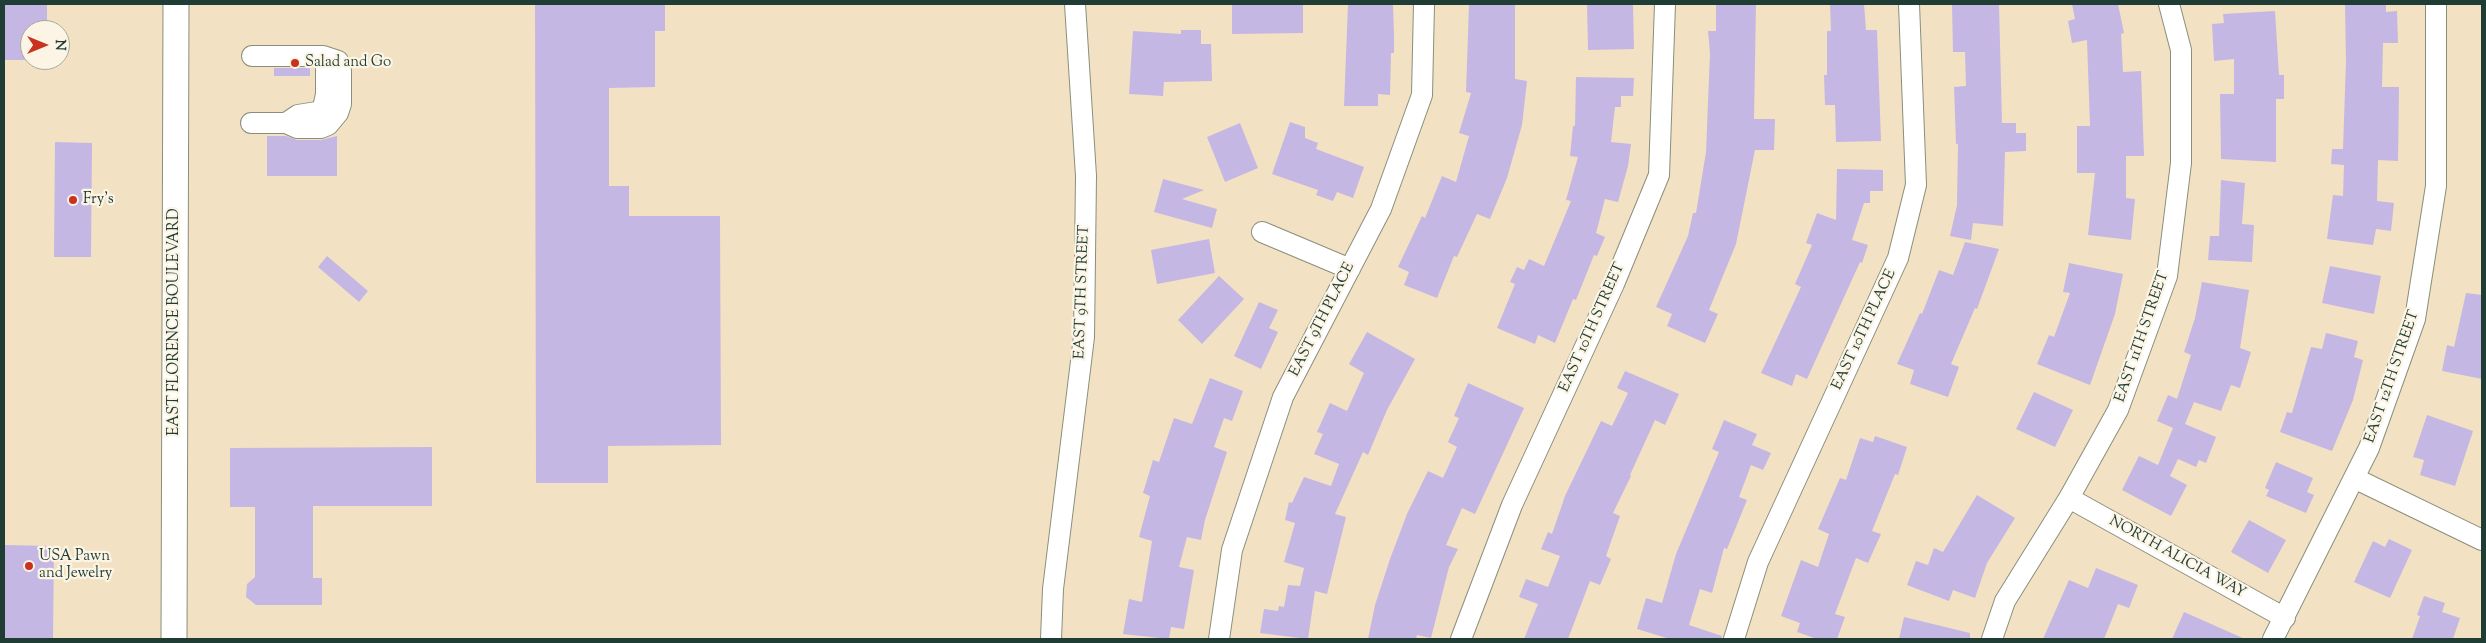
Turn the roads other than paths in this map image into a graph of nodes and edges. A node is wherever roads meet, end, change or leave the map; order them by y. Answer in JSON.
{"nodes":[{"id":1,"x":176,"y":4,"type":"edge"},
{"id":2,"x":1075,"y":4,"type":"edge"},
{"id":3,"x":1424,"y":4,"type":"edge"},
{"id":4,"x":1665,"y":4,"type":"edge"},
{"id":5,"x":1909,"y":4,"type":"edge"},
{"id":6,"x":2169,"y":4,"type":"edge"},
{"id":7,"x":2436,"y":4,"type":"edge"},
{"id":8,"x":252,"y":56,"type":"dead end"},
{"id":9,"x":251,"y":123,"type":"dead end"},
{"id":10,"x":1262,"y":232,"type":"dead end"},
{"id":11,"x":1350,"y":269,"type":"junction"},
{"id":12,"x":2354,"y":478,"type":"junction"},
{"id":13,"x":2069,"y":498,"type":"junction"},
{"id":14,"x":2482,"y":540,"type":"edge"},
{"id":15,"x":2285,"y":618,"type":"junction"},
{"id":16,"x":174,"y":639,"type":"edge"},
{"id":17,"x":1051,"y":639,"type":"edge"},
{"id":18,"x":1219,"y":639,"type":"edge"},
{"id":19,"x":1460,"y":639,"type":"edge"},
{"id":20,"x":1734,"y":639,"type":"edge"},
{"id":21,"x":1992,"y":639,"type":"edge"},
{"id":22,"x":2274,"y":639,"type":"edge"}],
"edges":[{"from":1,"to":16,"type":"main road","name":"EAST FLORENCE BOULEVARD"},
{"from":2,"to":17,"type":"street","name":"EAST 9TH STREET"},
{"from":3,"to":11,"type":"street","name":"EAST 9TH PLACE"},
{"from":4,"to":19,"type":"street","name":"EAST 10TH STREET"},
{"from":5,"to":20,"type":"street","name":"EAST 10TH PLACE"},
{"from":6,"to":13,"type":"street","name":"EAST 11TH STREET"},
{"from":7,"to":12,"type":"street","name":"EAST 12TH STREET"},
{"from":8,"to":9,"type":"street"},
{"from":10,"to":11,"type":"street"},
{"from":11,"to":18,"type":"street","name":"EAST 9TH PLACE"},
{"from":12,"to":14,"type":"street"},
{"from":12,"to":15,"type":"street","name":"EAST 12TH STREET"},
{"from":13,"to":15,"type":"street","name":"NORTH ALICIA WAY"},
{"from":13,"to":21,"type":"street","name":"EAST 11TH STREET"},
{"from":15,"to":22,"type":"street","name":"EAST 12TH STREET"}]}
